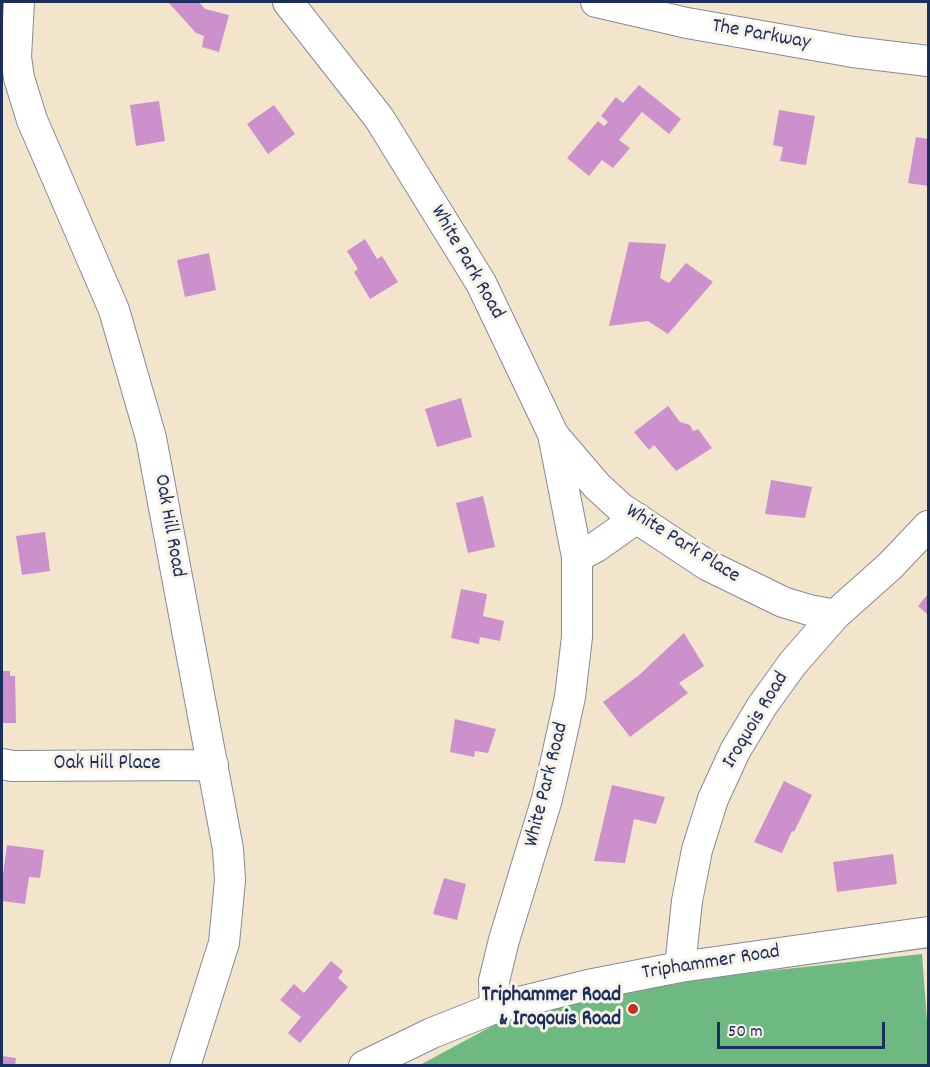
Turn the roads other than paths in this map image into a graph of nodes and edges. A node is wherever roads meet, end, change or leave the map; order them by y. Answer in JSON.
{"nodes":[{"id":1,"x":19,"y":2,"type":"edge"},
{"id":2,"x":288,"y":2,"type":"edge"},
{"id":3,"x":596,"y":2,"type":"edge"},
{"id":4,"x":928,"y":61,"type":"edge"},
{"id":5,"x":553,"y":434,"type":"junction"},
{"id":6,"x":637,"y":518,"type":"junction"},
{"id":7,"x":928,"y":526,"type":"edge"},
{"id":8,"x":577,"y":557,"type":"junction"},
{"id":9,"x":835,"y":615,"type":"junction"},
{"id":10,"x":2,"y":764,"type":"edge"},
{"id":11,"x":213,"y":765,"type":"junction"},
{"id":12,"x":928,"y":932,"type":"edge"},
{"id":13,"x":680,"y":967,"type":"junction"},
{"id":14,"x":495,"y":1008,"type":"junction"},
{"id":15,"x":185,"y":1065,"type":"edge"},
{"id":16,"x":364,"y":1065,"type":"edge"}],
"edges":[{"from":1,"to":11,"type":"street","name":"Oak Hill Road"},
{"from":2,"to":5,"type":"street","name":"White Park Road"},
{"from":3,"to":4,"type":"street","name":"The Parkway"},
{"from":5,"to":6,"type":"street","name":"White Park Place"},
{"from":5,"to":8,"type":"street","name":"White Park Road"},
{"from":6,"to":8,"type":"street"},
{"from":6,"to":9,"type":"street","name":"White Park Place"},
{"from":7,"to":9,"type":"street","name":"Iroquois Road"},
{"from":8,"to":14,"type":"street","name":"White Park Road"},
{"from":9,"to":13,"type":"street","name":"Iroquois Road"},
{"from":10,"to":11,"type":"street","name":"Oak Hill Place"},
{"from":11,"to":15,"type":"street","name":"Oak Hill Road"},
{"from":12,"to":13,"type":"street","name":"Triphammer Road"},
{"from":13,"to":14,"type":"street","name":"Triphammer Road"},
{"from":14,"to":16,"type":"street","name":"Triphammer Road"}]}
